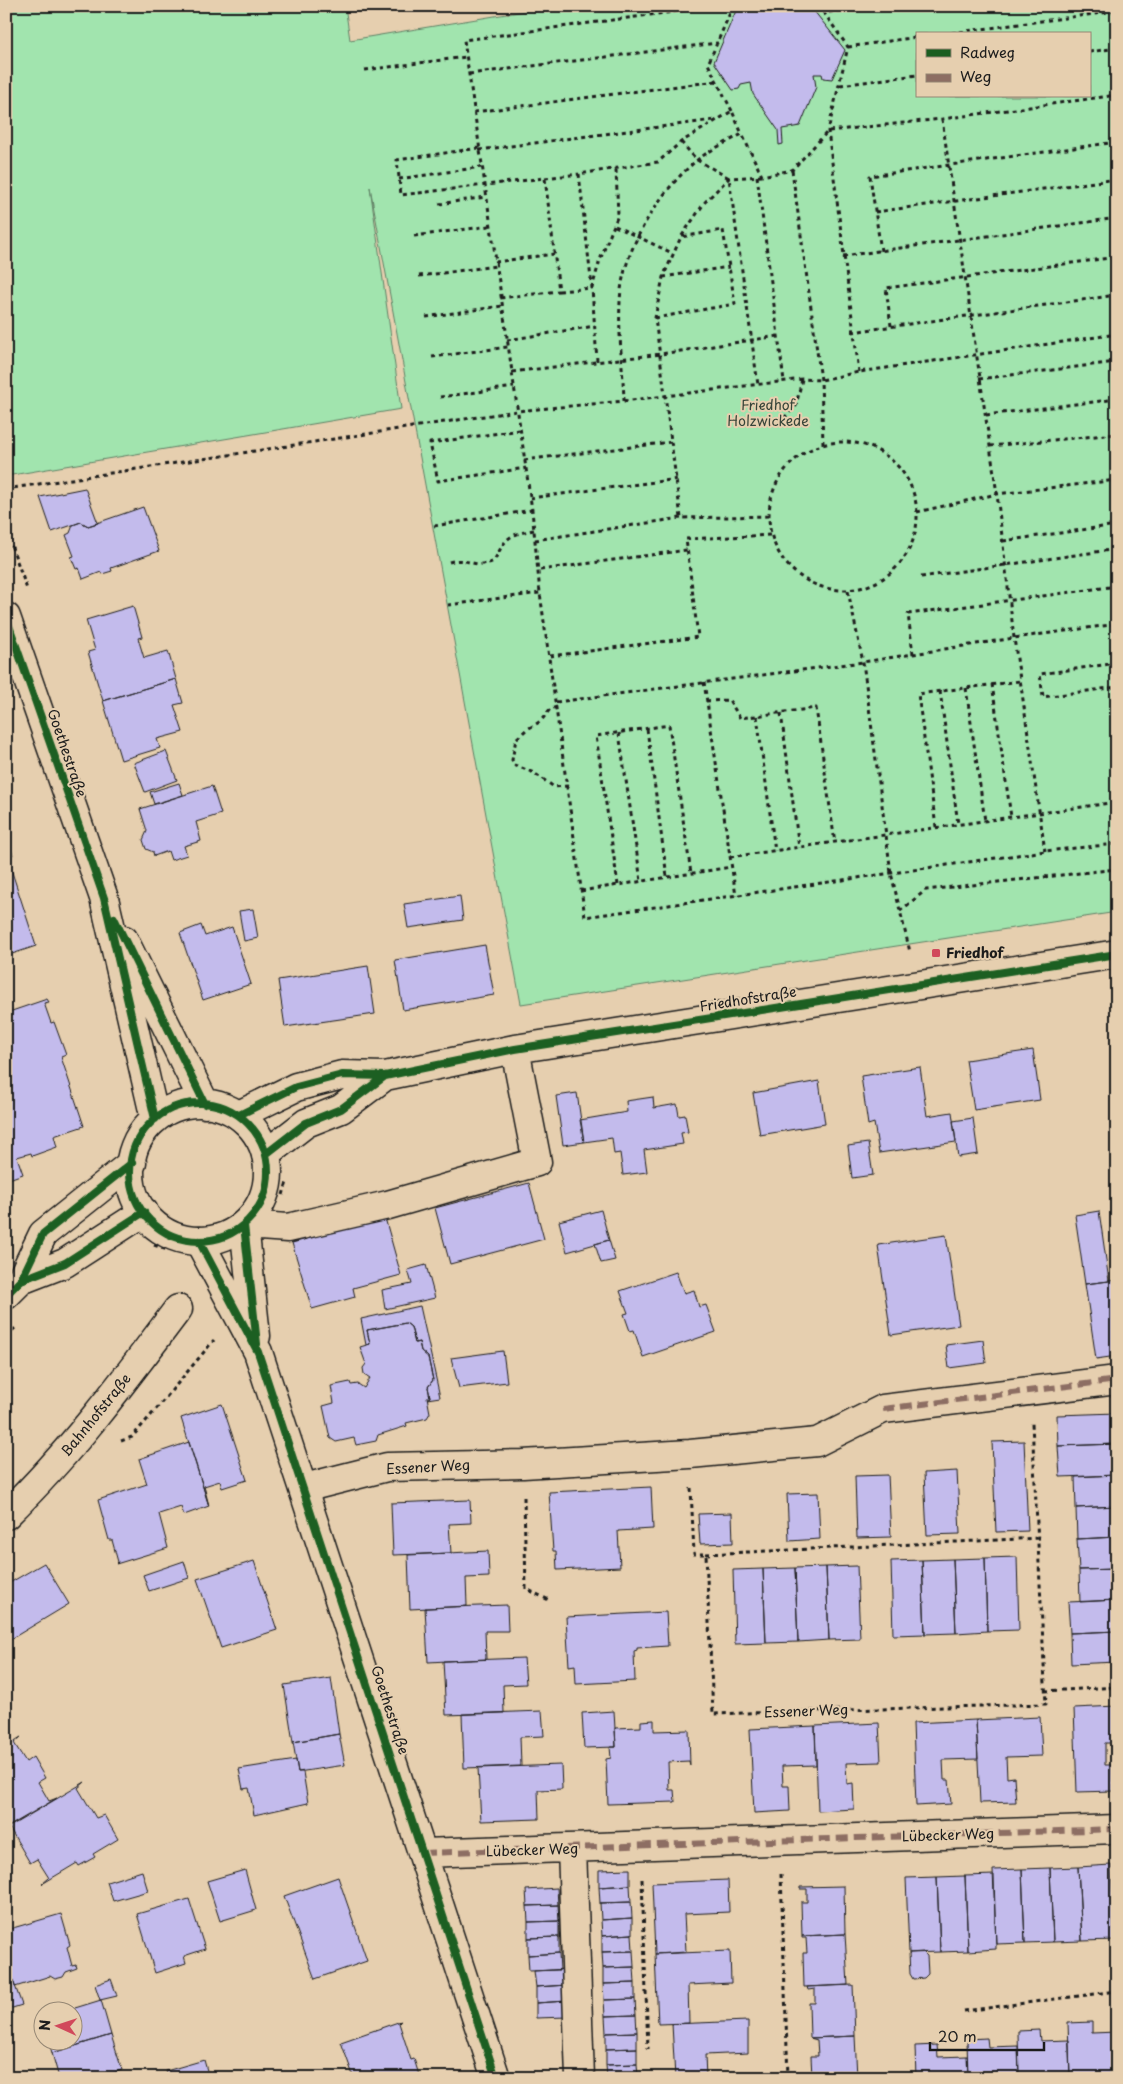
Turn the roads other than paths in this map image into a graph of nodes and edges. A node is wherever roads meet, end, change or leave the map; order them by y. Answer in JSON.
{"nodes":[{"id":1,"x":6,"y":617,"type":"edge"},
{"id":2,"x":104,"y":898,"type":"junction"},
{"id":3,"x":1117,"y":954,"type":"edge"},
{"id":4,"x":515,"y":1049,"type":"junction"},
{"id":5,"x":385,"y":1076,"type":"junction"},
{"id":6,"x":205,"y":1104,"type":"junction"},
{"id":7,"x":239,"y":1115,"type":"junction"},
{"id":8,"x":155,"y":1119,"type":"junction"},
{"id":9,"x":266,"y":1154,"type":"junction"},
{"id":10,"x":132,"y":1164,"type":"junction"},
{"id":11,"x":144,"y":1212,"type":"junction"},
{"id":12,"x":244,"y":1225,"type":"junction"},
{"id":13,"x":199,"y":1241,"type":"junction"},
{"id":14,"x":14,"y":1288,"type":"edge"},
{"id":15,"x":178,"y":1309,"type":"dead end"},
{"id":16,"x":258,"y":1352,"type":"junction"},
{"id":17,"x":1117,"y":1380,"type":"edge"},
{"id":18,"x":304,"y":1488,"type":"junction"},
{"id":19,"x":6,"y":1515,"type":"edge"},
{"id":20,"x":1117,"y":1829,"type":"edge"},
{"id":21,"x":572,"y":1848,"type":"junction"},
{"id":22,"x":423,"y":1853,"type":"junction"},
{"id":23,"x":496,"y":2078,"type":"edge"},
{"id":24,"x":580,"y":2078,"type":"edge"}],
"edges":[{"from":1,"to":2,"type":"street","name":"Goethestraße"},
{"from":2,"to":6,"type":"street","name":"Goethestraße"},
{"from":2,"to":8,"type":"street","name":"Goethestraße"},
{"from":3,"to":4,"type":"street","name":"Friedhofstraße"},
{"from":4,"to":5,"type":"street","name":"Friedhofstraße"},
{"from":4,"to":12,"type":"street"},
{"from":5,"to":7,"type":"street","name":"Friedhofstraße"},
{"from":5,"to":9,"type":"street","name":"Friedhofstraße"},
{"from":6,"to":7,"type":"street"},
{"from":6,"to":8,"type":"street"},
{"from":7,"to":9,"type":"street"},
{"from":8,"to":10,"type":"street"},
{"from":9,"to":12,"type":"street"},
{"from":10,"to":11,"type":"street"},
{"from":10,"to":14,"type":"street"},
{"from":11,"to":13,"type":"street"},
{"from":11,"to":14,"type":"street"},
{"from":12,"to":13,"type":"street"},
{"from":12,"to":16,"type":"street","name":"Goethestraße"},
{"from":13,"to":16,"type":"street","name":"Goethestraße"},
{"from":15,"to":19,"type":"street","name":"Bahnhofstraße"},
{"from":16,"to":18,"type":"street","name":"Goethestraße"},
{"from":17,"to":18,"type":"street","name":"Essener Weg"},
{"from":18,"to":22,"type":"street","name":"Goethestraße"},
{"from":20,"to":21,"type":"street","name":"Lübecker Weg"},
{"from":21,"to":22,"type":"street","name":"Lübecker Weg"},
{"from":21,"to":24,"type":"street"},
{"from":22,"to":23,"type":"street","name":"Goethestraße"}]}
